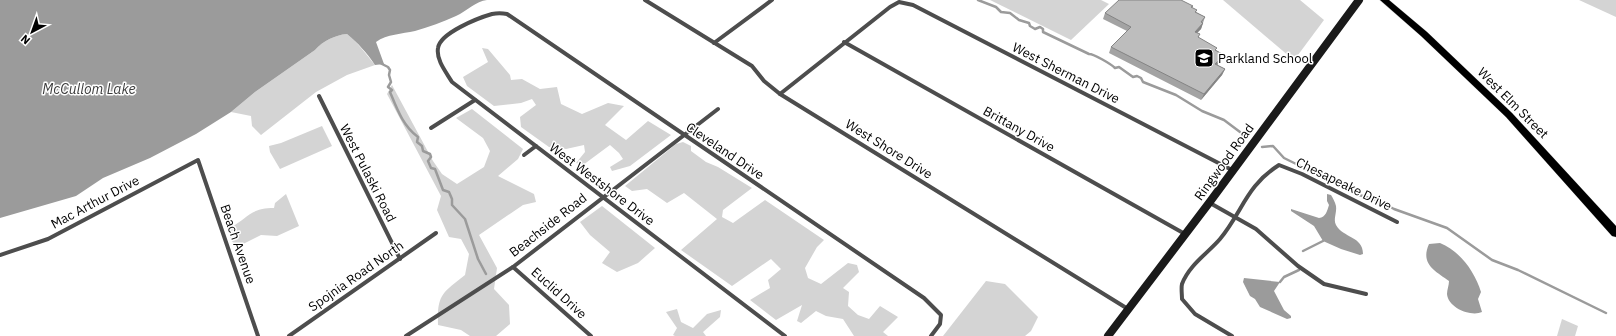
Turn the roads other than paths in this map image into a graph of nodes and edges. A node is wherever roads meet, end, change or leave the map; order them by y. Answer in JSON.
{"nodes":[{"id":1,"x":645,"y":0,"type":"edge"},
{"id":2,"x":772,"y":0,"type":"edge"},
{"id":3,"x":1358,"y":0,"type":"edge"},
{"id":4,"x":1384,"y":0,"type":"edge"},
{"id":5,"x":491,"y":14,"type":"joint"},
{"id":6,"x":844,"y":42,"type":"junction"},
{"id":7,"x":714,"y":43,"type":"junction"},
{"id":8,"x":780,"y":94,"type":"junction"},
{"id":9,"x":319,"y":96,"type":"dead end"},
{"id":10,"x":475,"y":100,"type":"junction"},
{"id":11,"x":718,"y":109,"type":"dead end"},
{"id":12,"x":431,"y":128,"type":"dead end"},
{"id":13,"x":683,"y":135,"type":"junction"},
{"id":14,"x":536,"y":146,"type":"junction"},
{"id":15,"x":524,"y":155,"type":"dead end"},
{"id":16,"x":198,"y":160,"type":"joint"},
{"id":17,"x":1232,"y":170,"type":"junction"},
{"id":18,"x":602,"y":197,"type":"junction"},
{"id":19,"x":1209,"y":202,"type":"junction"},
{"id":20,"x":1235,"y":217,"type":"junction"},
{"id":21,"x":1397,"y":222,"type":"dead end"},
{"id":22,"x":436,"y":233,"type":"dead end"},
{"id":23,"x":1616,"y":233,"type":"edge"},
{"id":24,"x":1185,"y":234,"type":"junction"},
{"id":25,"x":0,"y":255,"type":"edge"},
{"id":26,"x":400,"y":259,"type":"junction"},
{"id":27,"x":513,"y":267,"type":"junction"},
{"id":28,"x":1366,"y":294,"type":"dead end"},
{"id":29,"x":1128,"y":309,"type":"junction"},
{"id":30,"x":258,"y":336,"type":"edge"},
{"id":31,"x":289,"y":336,"type":"edge"},
{"id":32,"x":406,"y":336,"type":"edge"},
{"id":33,"x":591,"y":336,"type":"edge"},
{"id":34,"x":785,"y":336,"type":"edge"},
{"id":35,"x":931,"y":336,"type":"edge"},
{"id":36,"x":1108,"y":336,"type":"edge"},
{"id":37,"x":1232,"y":336,"type":"edge"}],
"edges":[{"from":1,"to":7,"type":"street","name":"West Shore Drive"},
{"from":2,"to":7,"type":"street"},
{"from":3,"to":17,"type":"street","name":"Ringwood Road"},
{"from":4,"to":23,"type":"main road","name":"West Elm Street"},
{"from":5,"to":10,"type":"street","name":"West Westshore Drive"},
{"from":5,"to":13,"type":"street","name":"Cleveland Drive"},
{"from":6,"to":8,"type":"street"},
{"from":6,"to":17,"type":"street","name":"West Sherman Drive"},
{"from":6,"to":24,"type":"street","name":"Brittany Drive"},
{"from":7,"to":8,"type":"street","name":"West Shore Drive"},
{"from":8,"to":29,"type":"street","name":"West Shore Drive"},
{"from":9,"to":26,"type":"street","name":"West Pulaski Road"},
{"from":10,"to":12,"type":"street"},
{"from":10,"to":14,"type":"street","name":"West Westshore Drive"},
{"from":11,"to":13,"type":"street","name":"Beachside Road"},
{"from":13,"to":18,"type":"street","name":"Beachside Road"},
{"from":13,"to":35,"type":"street","name":"Cleveland Drive"},
{"from":14,"to":15,"type":"street"},
{"from":14,"to":18,"type":"street","name":"West Westshore Drive"},
{"from":16,"to":25,"type":"street","name":"Mac Arthur Drive"},
{"from":16,"to":30,"type":"street","name":"Beach Avenue"},
{"from":17,"to":19,"type":"street","name":"Ringwood Road"},
{"from":18,"to":27,"type":"street","name":"Beachside Road"},
{"from":18,"to":34,"type":"street","name":"West Westshore Drive"},
{"from":19,"to":20,"type":"street"},
{"from":19,"to":24,"type":"street","name":"Ringwood Road"},
{"from":20,"to":21,"type":"street","name":"Chesapeake Drive"},
{"from":20,"to":28,"type":"street"},
{"from":20,"to":37,"type":"street","name":"Chesapeake Drive"},
{"from":22,"to":26,"type":"street","name":"Spojnia Road North"},
{"from":24,"to":29,"type":"street","name":"Ringwood Road"},
{"from":26,"to":31,"type":"street","name":"Spojnia Road North"},
{"from":27,"to":32,"type":"street","name":"Beachside Road"},
{"from":27,"to":33,"type":"street","name":"Euclid Drive"},
{"from":29,"to":36,"type":"street","name":"Ringwood Road"}]}
